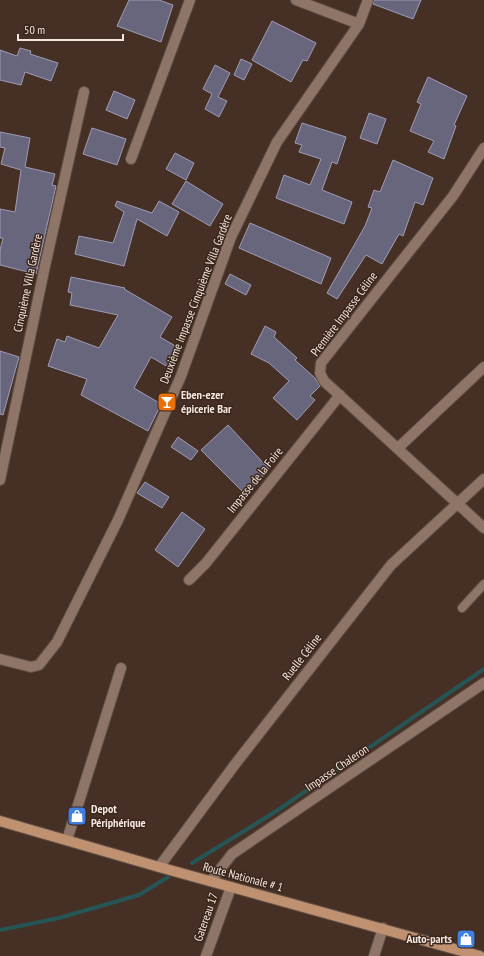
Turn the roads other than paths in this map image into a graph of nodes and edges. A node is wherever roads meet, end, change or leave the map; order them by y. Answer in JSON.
{"nodes":[{"id":1,"x":190,"y":0,"type":"edge"},
{"id":2,"x":296,"y":0,"type":"edge"},
{"id":3,"x":368,"y":0,"type":"edge"},
{"id":4,"x":358,"y":24,"type":"junction"},
{"id":5,"x":84,"y":92,"type":"dead end"},
{"id":6,"x":484,"y":148,"type":"edge"},
{"id":7,"x":131,"y":159,"type":"dead end"},
{"id":8,"x":484,"y":367,"type":"edge"},
{"id":9,"x":340,"y":395,"type":"junction"},
{"id":10,"x":398,"y":448,"type":"junction"},
{"id":11,"x":484,"y":479,"type":"edge"},
{"id":12,"x":0,"y":480,"type":"edge"},
{"id":13,"x":457,"y":503,"type":"junction"},
{"id":14,"x":484,"y":528,"type":"edge"},
{"id":15,"x":189,"y":580,"type":"dead end"},
{"id":16,"x":484,"y":584,"type":"edge"},
{"id":17,"x":462,"y":608,"type":"dead end"},
{"id":18,"x":0,"y":659,"type":"edge"},
{"id":19,"x":120,"y":668,"type":"dead end"},
{"id":20,"x":484,"y":683,"type":"edge"},
{"id":21,"x":0,"y":820,"type":"edge"},
{"id":22,"x":67,"y":840,"type":"junction"},
{"id":23,"x":159,"y":867,"type":"junction"},
{"id":24,"x":211,"y":881,"type":"junction"},
{"id":25,"x":231,"y":887,"type":"junction"},
{"id":26,"x":384,"y":928,"type":"junction"},
{"id":27,"x":206,"y":956,"type":"edge"},
{"id":28,"x":374,"y":956,"type":"edge"},
{"id":29,"x":480,"y":956,"type":"edge"}],
"edges":[{"from":1,"to":7,"type":"street"},
{"from":2,"to":4,"type":"street"},
{"from":3,"to":4,"type":"street","name":"Deuxième Impasse Cinquième Villa Gardère"},
{"from":4,"to":18,"type":"street","name":"Deuxième Impasse Cinquième Villa Gardère"},
{"from":5,"to":12,"type":"street","name":"Cinquième Villa Gardère"},
{"from":6,"to":9,"type":"street","name":"Première Impasse Céline"},
{"from":8,"to":10,"type":"street"},
{"from":9,"to":10,"type":"street","name":"Première Impasse Céline"},
{"from":9,"to":15,"type":"street","name":"Impasse de la Foire"},
{"from":10,"to":13,"type":"street","name":"Première Impasse Céline"},
{"from":11,"to":13,"type":"street","name":"Ruelle Céline"},
{"from":13,"to":14,"type":"street","name":"Première Impasse Céline"},
{"from":13,"to":23,"type":"street","name":"Ruelle Céline"},
{"from":16,"to":17,"type":"lane"},
{"from":19,"to":22,"type":"street"},
{"from":20,"to":24,"type":"street","name":"Impasse Chaleron"},
{"from":21,"to":22,"type":"main road","name":"Route Nationale # 1"},
{"from":22,"to":23,"type":"main road","name":"Route Nationale # 1"},
{"from":23,"to":24,"type":"main road","name":"Route Nationale # 1"},
{"from":24,"to":25,"type":"main road","name":"Route Nationale # 1"},
{"from":25,"to":26,"type":"main road","name":"Route Nationale # 1"},
{"from":25,"to":27,"type":"street","name":"Gatereau 17"},
{"from":26,"to":28,"type":"street"},
{"from":26,"to":29,"type":"main road","name":"Route Nationale # 1"}]}
